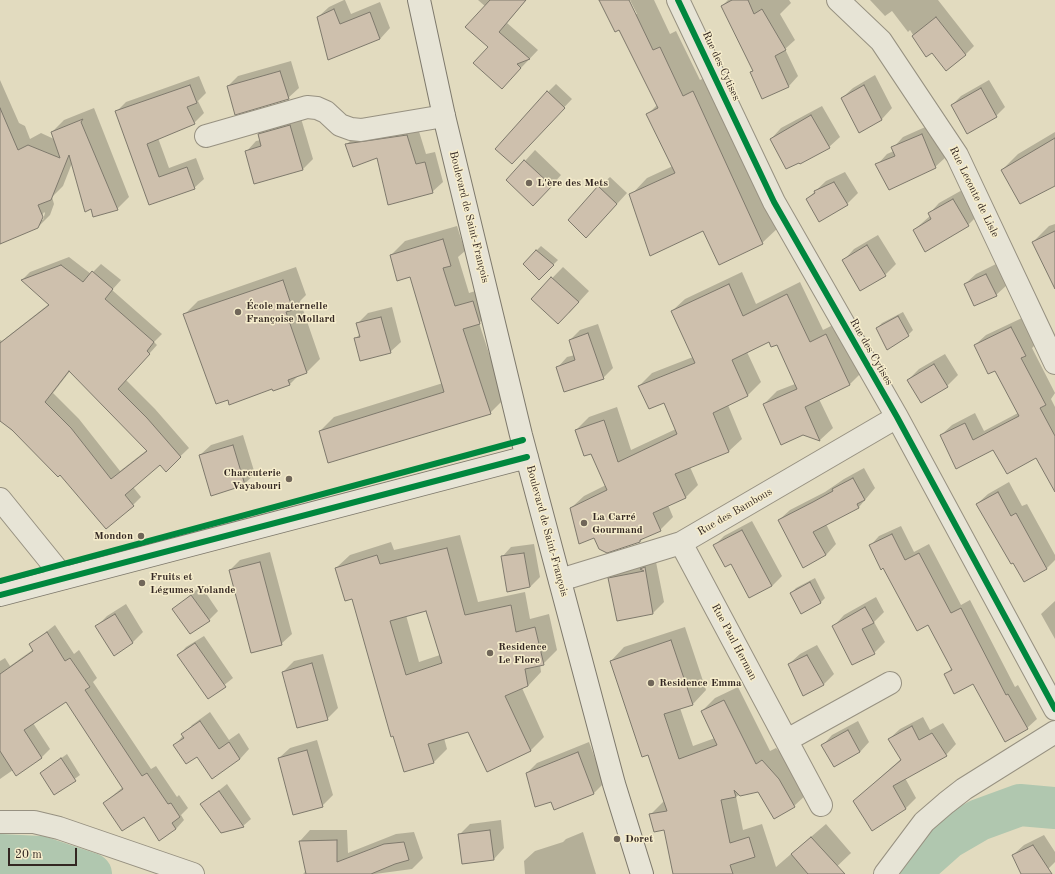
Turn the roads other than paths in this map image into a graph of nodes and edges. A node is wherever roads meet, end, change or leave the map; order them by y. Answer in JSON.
{"nodes":[{"id":1,"x":418,"y":0,"type":"edge"},
{"id":2,"x":678,"y":0,"type":"edge"},
{"id":3,"x":838,"y":0,"type":"edge"},
{"id":4,"x":444,"y":116,"type":"junction"},
{"id":5,"x":206,"y":136,"type":"dead end"},
{"id":6,"x":1055,"y":363,"type":"edge"},
{"id":7,"x":897,"y":417,"type":"junction"},
{"id":8,"x":527,"y":457,"type":"junction"},
{"id":9,"x":0,"y":499,"type":"edge"},
{"id":10,"x":682,"y":544,"type":"junction"},
{"id":11,"x":64,"y":578,"type":"junction"},
{"id":12,"x":560,"y":580,"type":"junction"},
{"id":13,"x":0,"y":596,"type":"edge"},
{"id":14,"x":890,"y":683,"type":"dead end"},
{"id":15,"x":1055,"y":710,"type":"edge"},
{"id":16,"x":1055,"y":732,"type":"edge"},
{"id":17,"x":787,"y":740,"type":"junction"},
{"id":18,"x":821,"y":805,"type":"dead end"},
{"id":19,"x":0,"y":822,"type":"edge"},
{"id":20,"x":193,"y":874,"type":"edge"},
{"id":21,"x":642,"y":874,"type":"edge"},
{"id":22,"x":885,"y":874,"type":"edge"}],
"edges":[{"from":1,"to":4,"type":"street","name":"Boulevard de Saint-François"},
{"from":2,"to":7,"type":"street","name":"Rue des Cytises"},
{"from":3,"to":6,"type":"street","name":"Rue Leconte de Lisle"},
{"from":4,"to":5,"type":"street"},
{"from":4,"to":8,"type":"street","name":"Boulevard de Saint-François"},
{"from":7,"to":10,"type":"street","name":"Rue des Bambous"},
{"from":7,"to":15,"type":"street","name":"Rue des Cytises"},
{"from":8,"to":11,"type":"street"},
{"from":8,"to":12,"type":"street","name":"Boulevard de Saint-François"},
{"from":9,"to":11,"type":"street"},
{"from":10,"to":12,"type":"street","name":"Rue des Bambous"},
{"from":10,"to":17,"type":"street","name":"Rue Paul Herman"},
{"from":11,"to":13,"type":"street"},
{"from":12,"to":21,"type":"street","name":"Boulevard de Saint-François"},
{"from":14,"to":17,"type":"street"},
{"from":16,"to":22,"type":"street"},
{"from":17,"to":18,"type":"street","name":"Rue Paul Herman"},
{"from":19,"to":20,"type":"street"}]}
